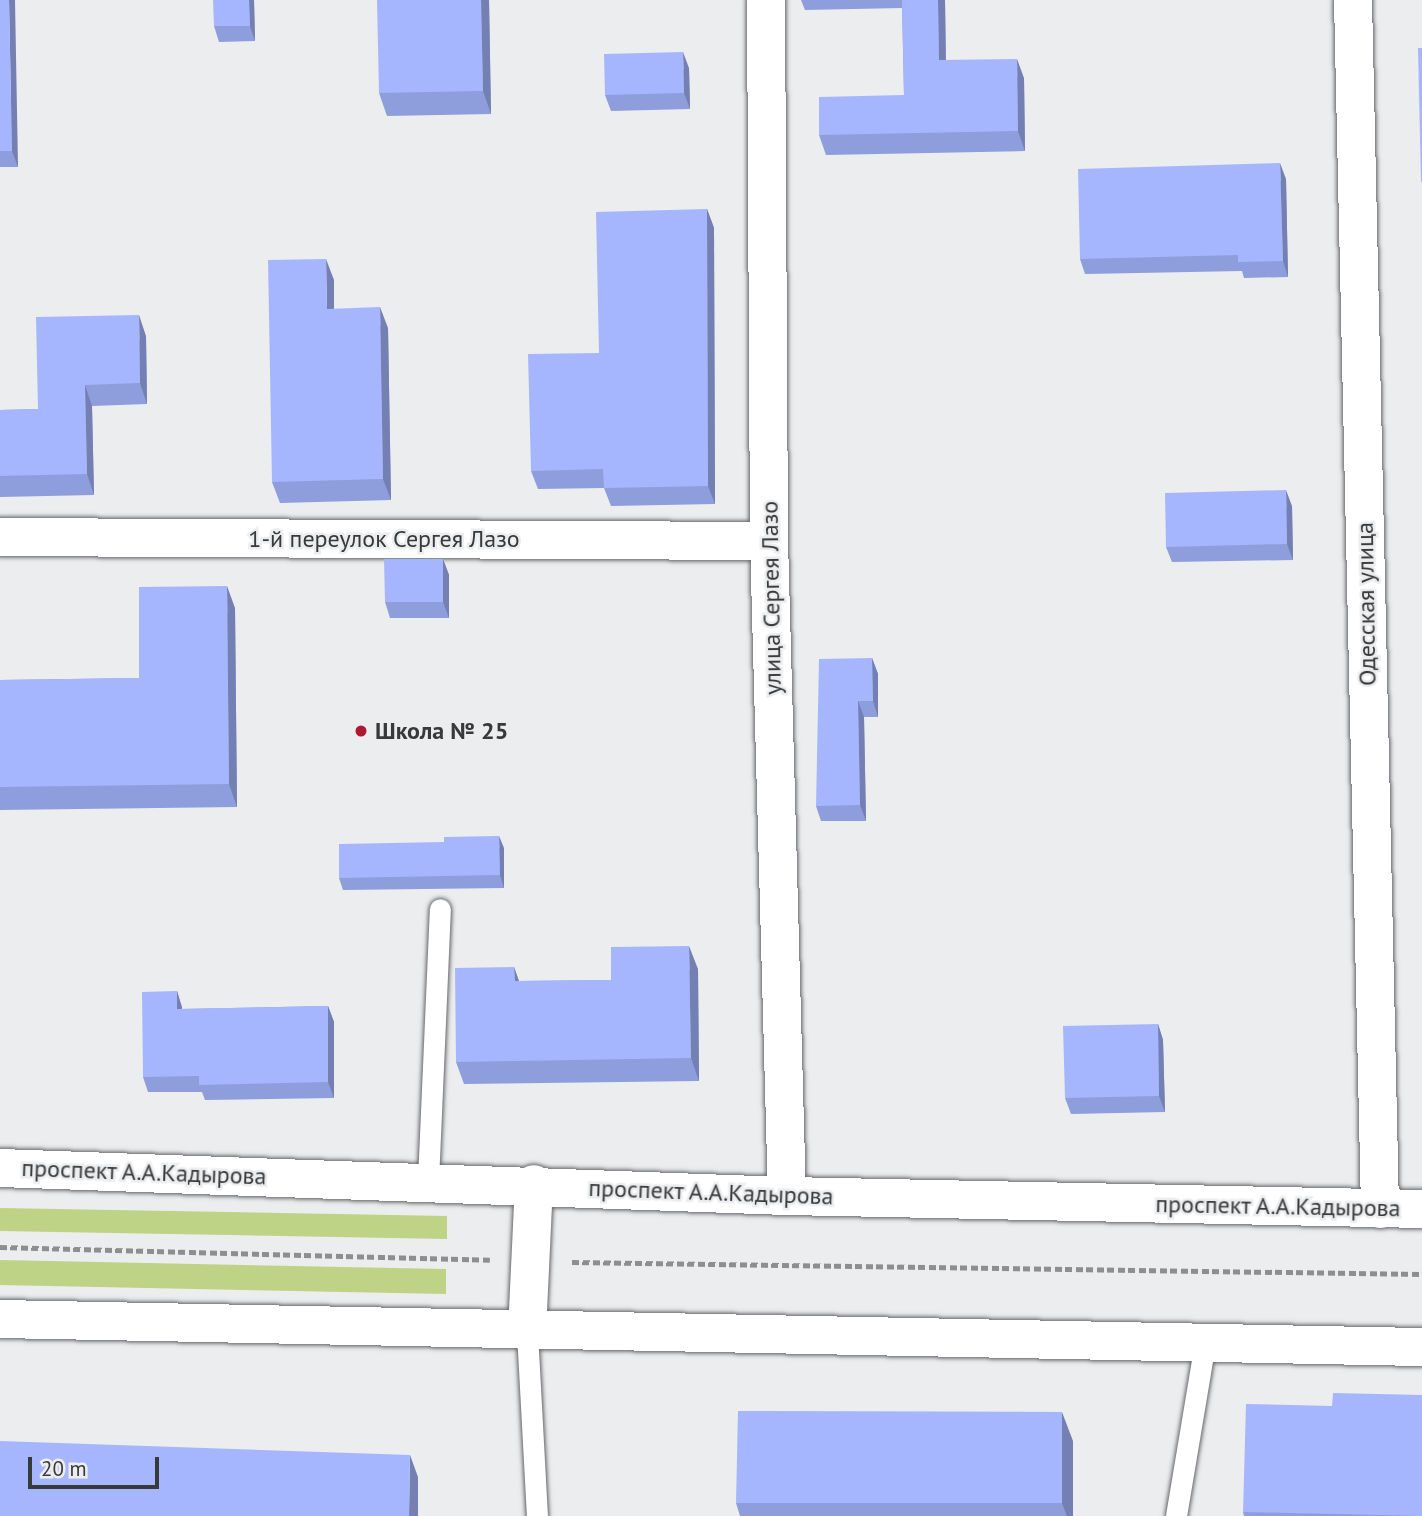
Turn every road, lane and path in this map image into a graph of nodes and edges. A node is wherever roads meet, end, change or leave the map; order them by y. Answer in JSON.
{"nodes":[{"id":1,"x":766,"y":0,"type":"edge"},
{"id":2,"x":1353,"y":0,"type":"edge"},
{"id":3,"x":0,"y":537,"type":"edge"},
{"id":4,"x":769,"y":541,"type":"junction"},
{"id":5,"x":440,"y":909,"type":"dead end"},
{"id":6,"x":0,"y":1168,"type":"edge"},
{"id":7,"x":428,"y":1181,"type":"junction"},
{"id":8,"x":534,"y":1185,"type":"junction"},
{"id":9,"x":787,"y":1196,"type":"junction"},
{"id":10,"x":1380,"y":1209,"type":"junction"},
{"id":11,"x":1422,"y":1209,"type":"edge"},
{"id":12,"x":0,"y":1247,"type":"edge"},
{"id":13,"x":529,"y":1261,"type":"junction"},
{"id":14,"x":1422,"y":1274,"type":"edge"},
{"id":15,"x":0,"y":1319,"type":"edge"},
{"id":16,"x":527,"y":1332,"type":"junction"},
{"id":17,"x":1205,"y":1343,"type":"junction"},
{"id":18,"x":1422,"y":1347,"type":"edge"},
{"id":19,"x":537,"y":1516,"type":"edge"},
{"id":20,"x":1176,"y":1516,"type":"edge"}],
"edges":[{"from":1,"to":4,"type":"street","name":"улица Сергея Лазо"},
{"from":2,"to":10,"type":"street","name":"Одесская улица"},
{"from":3,"to":4,"type":"street","name":"1-й переулок Сергея Лазо"},
{"from":4,"to":9,"type":"street","name":"улица Сергея Лазо"},
{"from":5,"to":7,"type":"lane"},
{"from":6,"to":7,"type":"street","name":"проспект А.А.Кадырова"},
{"from":7,"to":8,"type":"street","name":"проспект А.А.Кадырова"},
{"from":8,"to":9,"type":"street","name":"проспект А.А.Кадырова"},
{"from":8,"to":13,"type":"street"},
{"from":9,"to":10,"type":"street","name":"проспект А.А.Кадырова"},
{"from":10,"to":11,"type":"street","name":"проспект А.А.Кадырова"},
{"from":12,"to":13,"type":"path"},
{"from":13,"to":14,"type":"path"},
{"from":13,"to":16,"type":"street"},
{"from":15,"to":16,"type":"street"},
{"from":16,"to":17,"type":"street"},
{"from":16,"to":19,"type":"lane"},
{"from":17,"to":18,"type":"street"},
{"from":17,"to":20,"type":"lane"}]}
